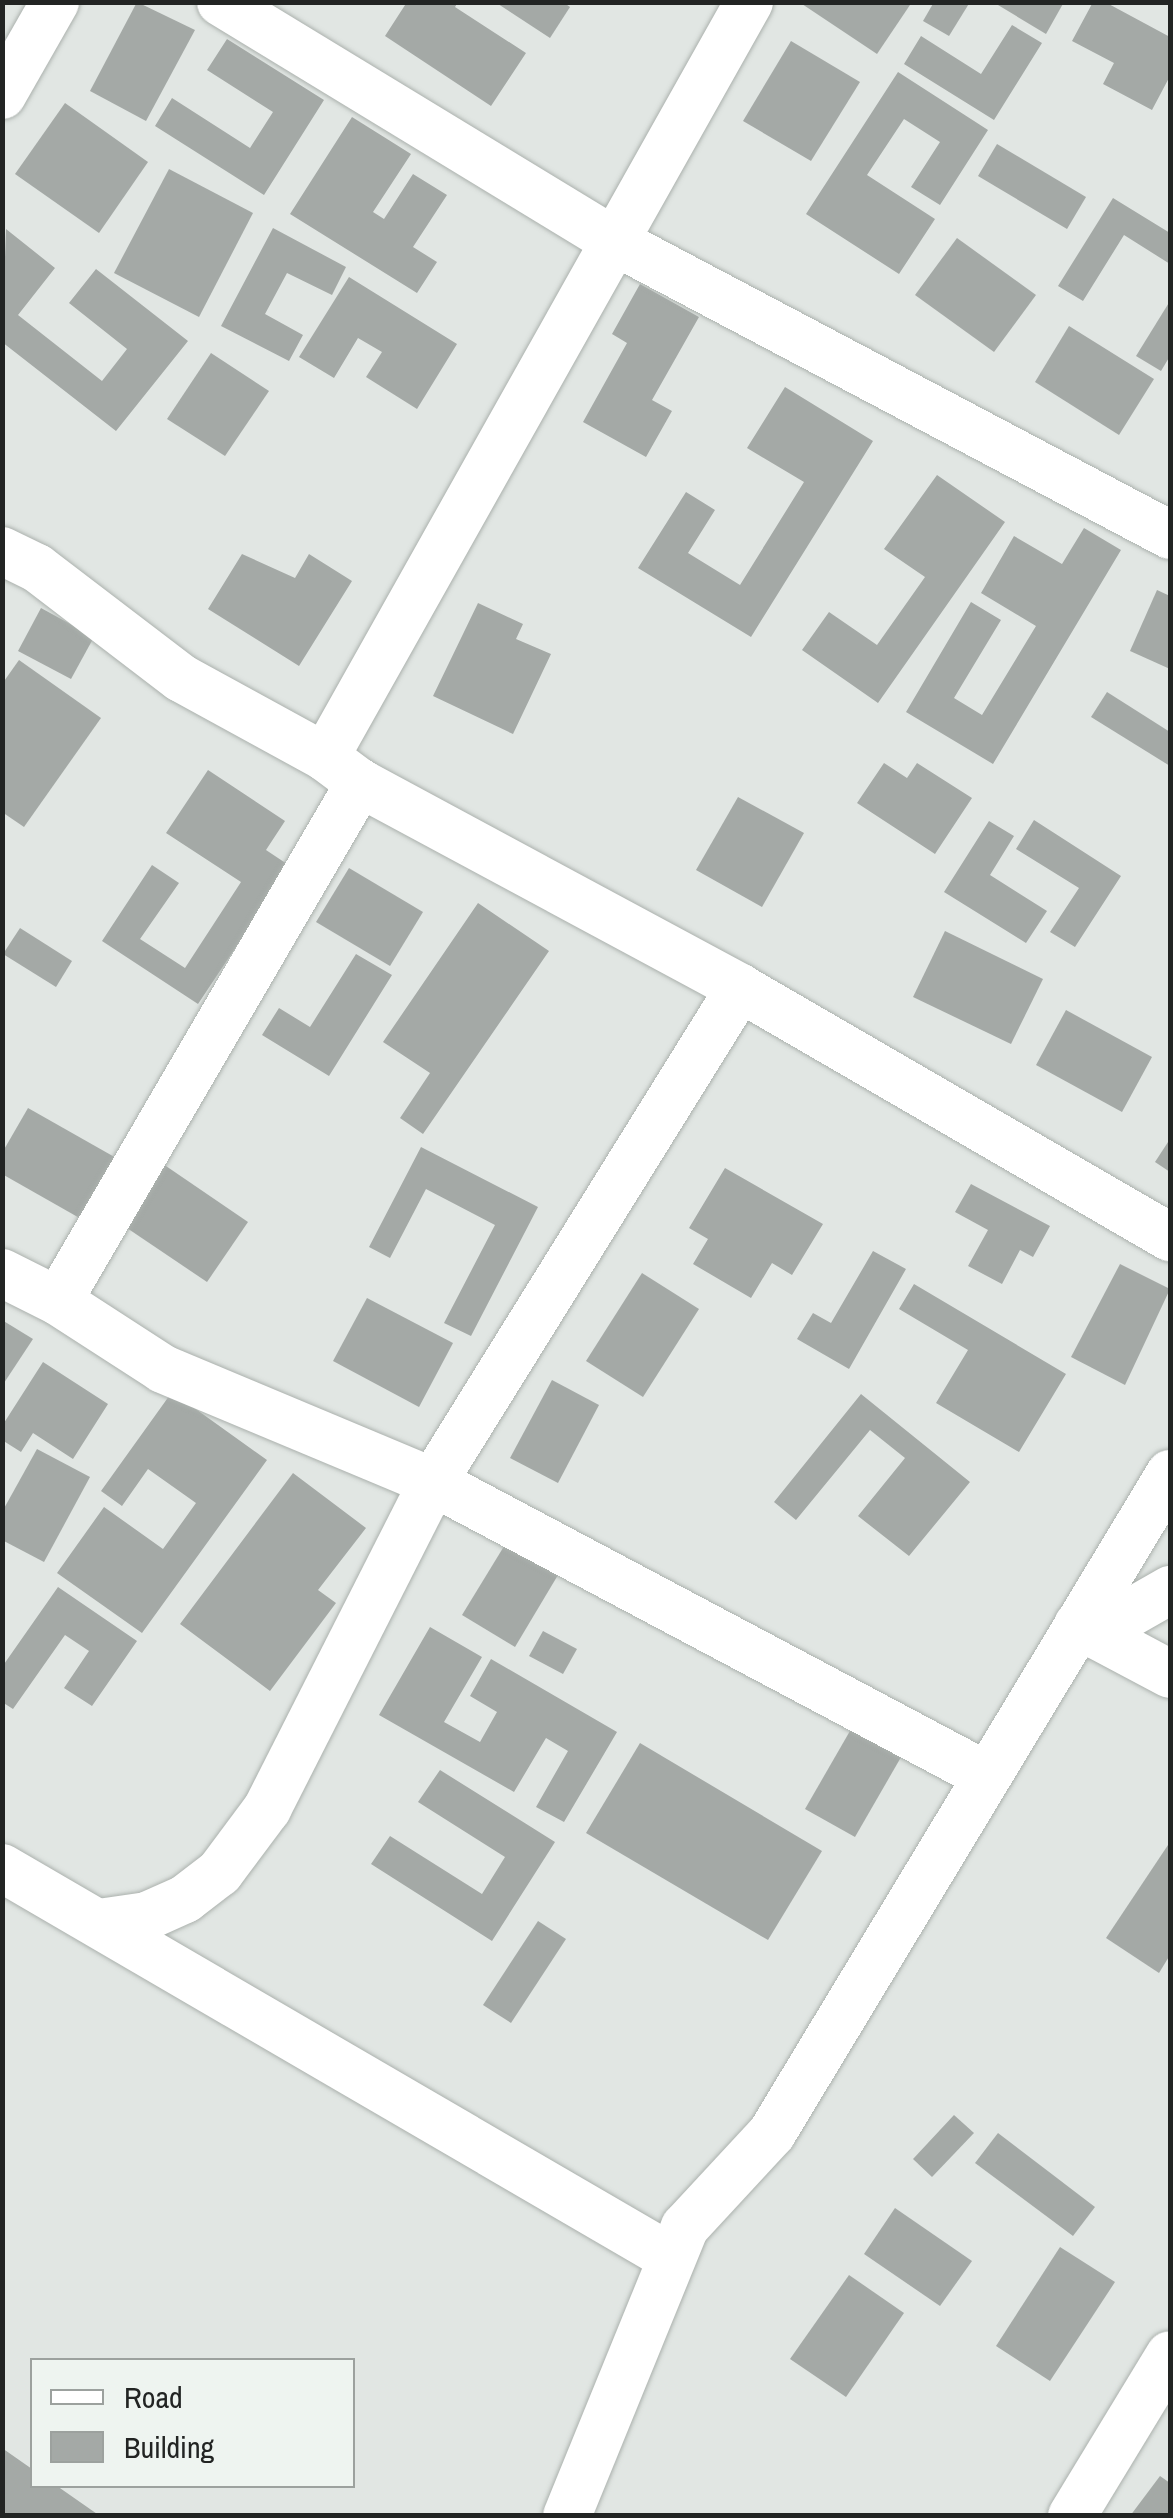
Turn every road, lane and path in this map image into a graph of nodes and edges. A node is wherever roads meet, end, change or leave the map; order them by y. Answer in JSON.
{"nodes":[{"id":1,"x":55,"y":2,"type":"edge"},
{"id":2,"x":221,"y":2,"type":"edge"},
{"id":3,"x":749,"y":2,"type":"edge"},
{"id":4,"x":2,"y":95,"type":"edge"},
{"id":5,"x":612,"y":240,"type":"junction"},
{"id":6,"x":1170,"y":535,"type":"edge"},
{"id":7,"x":2,"y":551,"type":"edge"},
{"id":8,"x":343,"y":770,"type":"junction"},
{"id":9,"x":740,"y":988,"type":"junction"},
{"id":10,"x":1170,"y":1237,"type":"edge"},
{"id":11,"x":2,"y":1273,"type":"edge"},
{"id":12,"x":58,"y":1300,"type":"junction"},
{"id":13,"x":1170,"y":1474,"type":"edge"},
{"id":14,"x":433,"y":1482,"type":"junction"},
{"id":15,"x":1155,"y":1525,"type":"edge"},
{"id":16,"x":1170,"y":1590,"type":"edge"},
{"id":17,"x":1085,"y":1630,"type":"junction"},
{"id":18,"x":1170,"y":1674,"type":"edge"},
{"id":19,"x":987,"y":1776,"type":"junction"},
{"id":20,"x":2,"y":1868,"type":"edge"},
{"id":21,"x":99,"y":1923,"type":"junction"},
{"id":22,"x":668,"y":2256,"type":"junction"},
{"id":23,"x":1170,"y":2355,"type":"edge"},
{"id":24,"x":567,"y":2516,"type":"edge"},
{"id":25,"x":1072,"y":2516,"type":"edge"}],
"edges":[{"from":1,"to":4,"type":"street"},
{"from":2,"to":5,"type":"street"},
{"from":3,"to":5,"type":"street"},
{"from":5,"to":6,"type":"street"},
{"from":5,"to":8,"type":"street"},
{"from":7,"to":8,"type":"street"},
{"from":8,"to":9,"type":"street"},
{"from":8,"to":12,"type":"street"},
{"from":9,"to":10,"type":"street"},
{"from":9,"to":14,"type":"street"},
{"from":11,"to":12,"type":"street"},
{"from":12,"to":14,"type":"street"},
{"from":13,"to":15,"type":"street"},
{"from":14,"to":19,"type":"street"},
{"from":14,"to":21,"type":"street"},
{"from":15,"to":17,"type":"street"},
{"from":16,"to":17,"type":"street"},
{"from":17,"to":18,"type":"street"},
{"from":17,"to":19,"type":"street"},
{"from":19,"to":22,"type":"street"},
{"from":20,"to":21,"type":"street"},
{"from":21,"to":22,"type":"street"},
{"from":22,"to":24,"type":"street"},
{"from":23,"to":25,"type":"street"}]}
